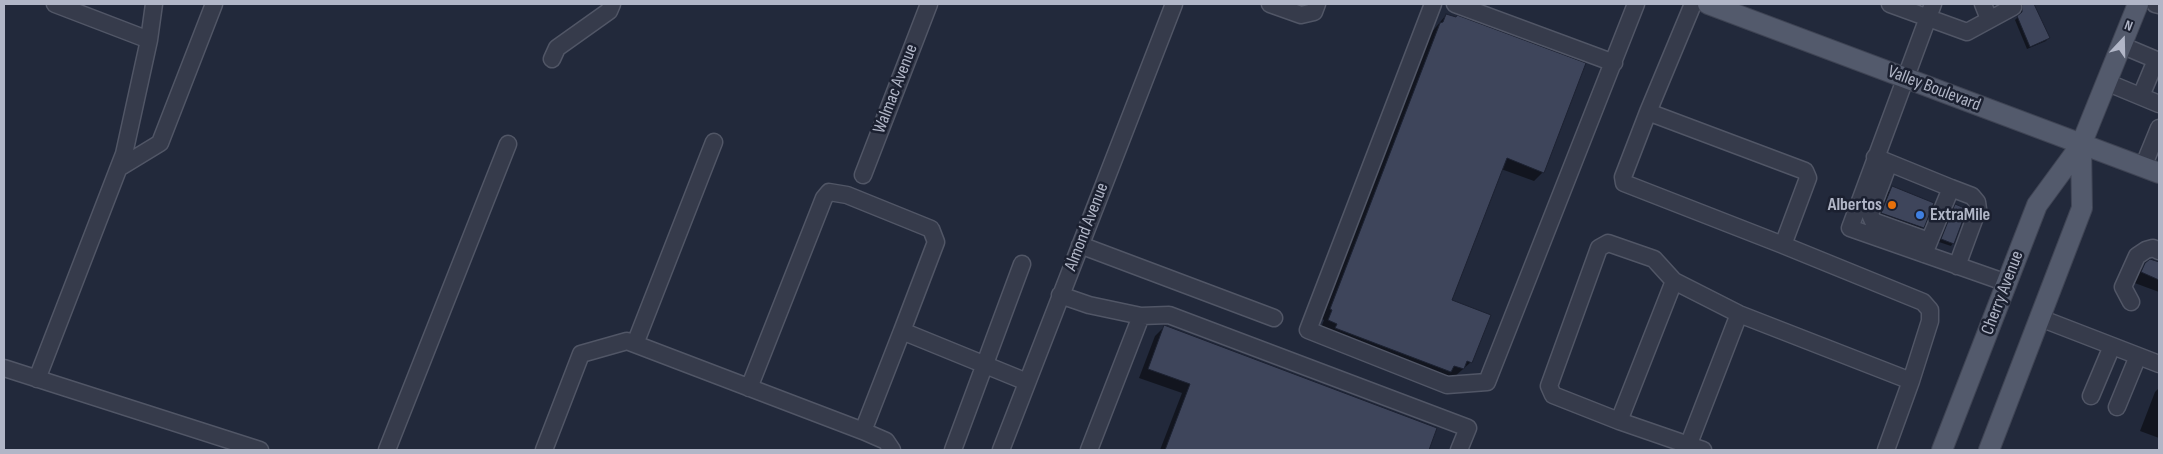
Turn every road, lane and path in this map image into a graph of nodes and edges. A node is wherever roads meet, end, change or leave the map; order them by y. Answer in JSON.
{"nodes":[{"id":1,"x":55,"y":4,"type":"edge"},
{"id":2,"x":154,"y":4,"type":"edge"},
{"id":3,"x":214,"y":4,"type":"edge"},
{"id":4,"x":612,"y":4,"type":"edge"},
{"id":5,"x":929,"y":4,"type":"edge"},
{"id":6,"x":1174,"y":4,"type":"edge"},
{"id":7,"x":1270,"y":4,"type":"edge"},
{"id":8,"x":1317,"y":4,"type":"edge"},
{"id":9,"x":1433,"y":4,"type":"edge"},
{"id":10,"x":1455,"y":4,"type":"edge"},
{"id":11,"x":1636,"y":4,"type":"edge"},
{"id":12,"x":1693,"y":4,"type":"edge"},
{"id":13,"x":1708,"y":4,"type":"edge"},
{"id":14,"x":1890,"y":4,"type":"edge"},
{"id":15,"x":1983,"y":4,"type":"edge"},
{"id":16,"x":2138,"y":4,"type":"edge"},
{"id":17,"x":2155,"y":4,"type":"edge"},
{"id":18,"x":2159,"y":5,"type":"edge"},
{"id":19,"x":2013,"y":7,"type":"dead end"},
{"id":20,"x":1930,"y":11,"type":"edge"},
{"id":21,"x":1990,"y":19,"type":"junction"},
{"id":22,"x":149,"y":40,"type":"junction"},
{"id":23,"x":2121,"y":45,"type":"junction"},
{"id":24,"x":552,"y":59,"type":"dead end"},
{"id":25,"x":2157,"y":61,"type":"edge"},
{"id":26,"x":1614,"y":63,"type":"junction"},
{"id":27,"x":1904,"y":77,"type":"junction"},
{"id":28,"x":2106,"y":82,"type":"junction"},
{"id":29,"x":2141,"y":96,"type":"junction"},
{"id":30,"x":2159,"y":104,"type":"edge"},
{"id":31,"x":1648,"y":112,"type":"junction"},
{"id":32,"x":2158,"y":132,"type":"edge"},
{"id":33,"x":714,"y":142,"type":"dead end"},
{"id":34,"x":508,"y":144,"type":"dead end"},
{"id":35,"x":2081,"y":145,"type":"junction"},
{"id":36,"x":1882,"y":160,"type":"junction"},
{"id":37,"x":119,"y":168,"type":"junction"},
{"id":38,"x":2151,"y":170,"type":"edge"},
{"id":39,"x":863,"y":175,"type":"dead end"},
{"id":40,"x":1950,"y":188,"type":"junction"},
{"id":41,"x":1783,"y":244,"type":"junction"},
{"id":42,"x":1080,"y":245,"type":"junction"},
{"id":43,"x":1926,"y":247,"type":"junction"},
{"id":44,"x":2159,"y":251,"type":"edge"},
{"id":45,"x":1022,"y":264,"type":"dead end"},
{"id":46,"x":1958,"y":266,"type":"junction"},
{"id":47,"x":1674,"y":281,"type":"junction"},
{"id":48,"x":2007,"y":284,"type":"junction"},
{"id":49,"x":1060,"y":295,"type":"junction"},
{"id":50,"x":2131,"y":302,"type":"dead end"},
{"id":51,"x":1739,"y":314,"type":"junction"},
{"id":52,"x":1141,"y":316,"type":"junction"},
{"id":53,"x":1274,"y":318,"type":"dead end"},
{"id":54,"x":2040,"y":318,"type":"junction"},
{"id":55,"x":902,"y":331,"type":"junction"},
{"id":56,"x":635,"y":344,"type":"junction"},
{"id":57,"x":2112,"y":346,"type":"junction"},
{"id":58,"x":2138,"y":356,"type":"junction"},
{"id":59,"x":2159,"y":364,"type":"edge"},
{"id":60,"x":984,"y":365,"type":"junction"},
{"id":61,"x":4,"y":368,"type":"edge"},
{"id":62,"x":37,"y":379,"type":"junction"},
{"id":63,"x":1911,"y":381,"type":"junction"},
{"id":64,"x":1027,"y":382,"type":"junction"},
{"id":65,"x":749,"y":388,"type":"junction"},
{"id":66,"x":2091,"y":396,"type":"dead end"},
{"id":67,"x":2118,"y":407,"type":"dead end"},
{"id":68,"x":1619,"y":421,"type":"junction"},
{"id":69,"x":863,"y":431,"type":"junction"},
{"id":70,"x":1695,"y":448,"type":"edge"},
{"id":71,"x":260,"y":450,"type":"edge"},
{"id":72,"x":387,"y":450,"type":"edge"},
{"id":73,"x":544,"y":450,"type":"edge"},
{"id":74,"x":892,"y":450,"type":"edge"},
{"id":75,"x":953,"y":450,"type":"edge"},
{"id":76,"x":1000,"y":450,"type":"edge"},
{"id":77,"x":1089,"y":450,"type":"edge"},
{"id":78,"x":1459,"y":450,"type":"edge"},
{"id":79,"x":1886,"y":450,"type":"edge"},
{"id":80,"x":1942,"y":450,"type":"edge"},
{"id":81,"x":1990,"y":450,"type":"edge"}],
"edges":[{"from":1,"to":22,"type":"street"},
{"from":2,"to":22,"type":"street"},
{"from":3,"to":37,"type":"street"},
{"from":4,"to":24,"type":"street"},
{"from":5,"to":39,"type":"street","name":"Walmac Avenue"},
{"from":6,"to":42,"type":"street","name":"Almond Avenue"},
{"from":7,"to":8,"type":"street"},
{"from":9,"to":26,"type":"street"},
{"from":10,"to":26,"type":"street"},
{"from":11,"to":26,"type":"street"},
{"from":12,"to":31,"type":"street"},
{"from":13,"to":27,"type":"main road","name":"Valley Boulevard"},
{"from":14,"to":20,"type":"street"},
{"from":15,"to":21,"type":"street"},
{"from":16,"to":23,"type":"main road","name":"Cherry Avenue"},
{"from":17,"to":18,"type":"street"},
{"from":19,"to":21,"type":"street"},
{"from":20,"to":21,"type":"street"},
{"from":20,"to":27,"type":"street"},
{"from":22,"to":37,"type":"street"},
{"from":23,"to":25,"type":"street"},
{"from":23,"to":28,"type":"main road","name":"Cherry Avenue"},
{"from":25,"to":29,"type":"street"},
{"from":27,"to":35,"type":"main road","name":"Valley Boulevard"},
{"from":27,"to":36,"type":"street"},
{"from":28,"to":29,"type":"street"},
{"from":28,"to":35,"type":"main road","name":"Cherry Avenue"},
{"from":29,"to":30,"type":"street"},
{"from":31,"to":41,"type":"street"},
{"from":31,"to":41,"type":"street"},
{"from":32,"to":38,"type":"street"},
{"from":33,"to":56,"type":"street"},
{"from":34,"to":72,"type":"street"},
{"from":35,"to":38,"type":"main road","name":"Valley Boulevard"},
{"from":35,"to":48,"type":"main road","name":"Cherry Avenue"},
{"from":35,"to":54,"type":"main road","name":"Cherry Avenue"},
{"from":36,"to":40,"type":"street"},
{"from":36,"to":43,"type":"street"},
{"from":36,"to":43,"type":"street"},
{"from":37,"to":62,"type":"street"},
{"from":40,"to":43,"type":"street"},
{"from":40,"to":46,"type":"street"},
{"from":41,"to":63,"type":"street"},
{"from":42,"to":49,"type":"street","name":"Almond Avenue"},
{"from":42,"to":53,"type":"street"},
{"from":43,"to":46,"type":"street"},
{"from":44,"to":50,"type":"street"},
{"from":45,"to":60,"type":"street"},
{"from":46,"to":48,"type":"street"},
{"from":47,"to":51,"type":"street"},
{"from":47,"to":68,"type":"street"},
{"from":47,"to":68,"type":"street"},
{"from":48,"to":80,"type":"main road","name":"Cherry Avenue"},
{"from":49,"to":52,"type":"street"},
{"from":49,"to":64,"type":"street","name":"Almond Avenue"},
{"from":51,"to":63,"type":"street"},
{"from":51,"to":70,"type":"street"},
{"from":52,"to":77,"type":"street"},
{"from":52,"to":78,"type":"street"},
{"from":54,"to":57,"type":"street"},
{"from":54,"to":81,"type":"main road","name":"Cherry Avenue"},
{"from":55,"to":60,"type":"street"},
{"from":55,"to":65,"type":"street"},
{"from":55,"to":69,"type":"street"},
{"from":56,"to":65,"type":"street"},
{"from":56,"to":73,"type":"street"},
{"from":57,"to":58,"type":"street"},
{"from":57,"to":66,"type":"street"},
{"from":58,"to":59,"type":"street"},
{"from":58,"to":67,"type":"street"},
{"from":60,"to":64,"type":"street"},
{"from":60,"to":75,"type":"street"},
{"from":61,"to":62,"type":"street"},
{"from":62,"to":71,"type":"street"},
{"from":63,"to":79,"type":"street"},
{"from":64,"to":76,"type":"street","name":"Almond Avenue"},
{"from":65,"to":69,"type":"street"},
{"from":68,"to":70,"type":"street"},
{"from":69,"to":74,"type":"street"}]}
